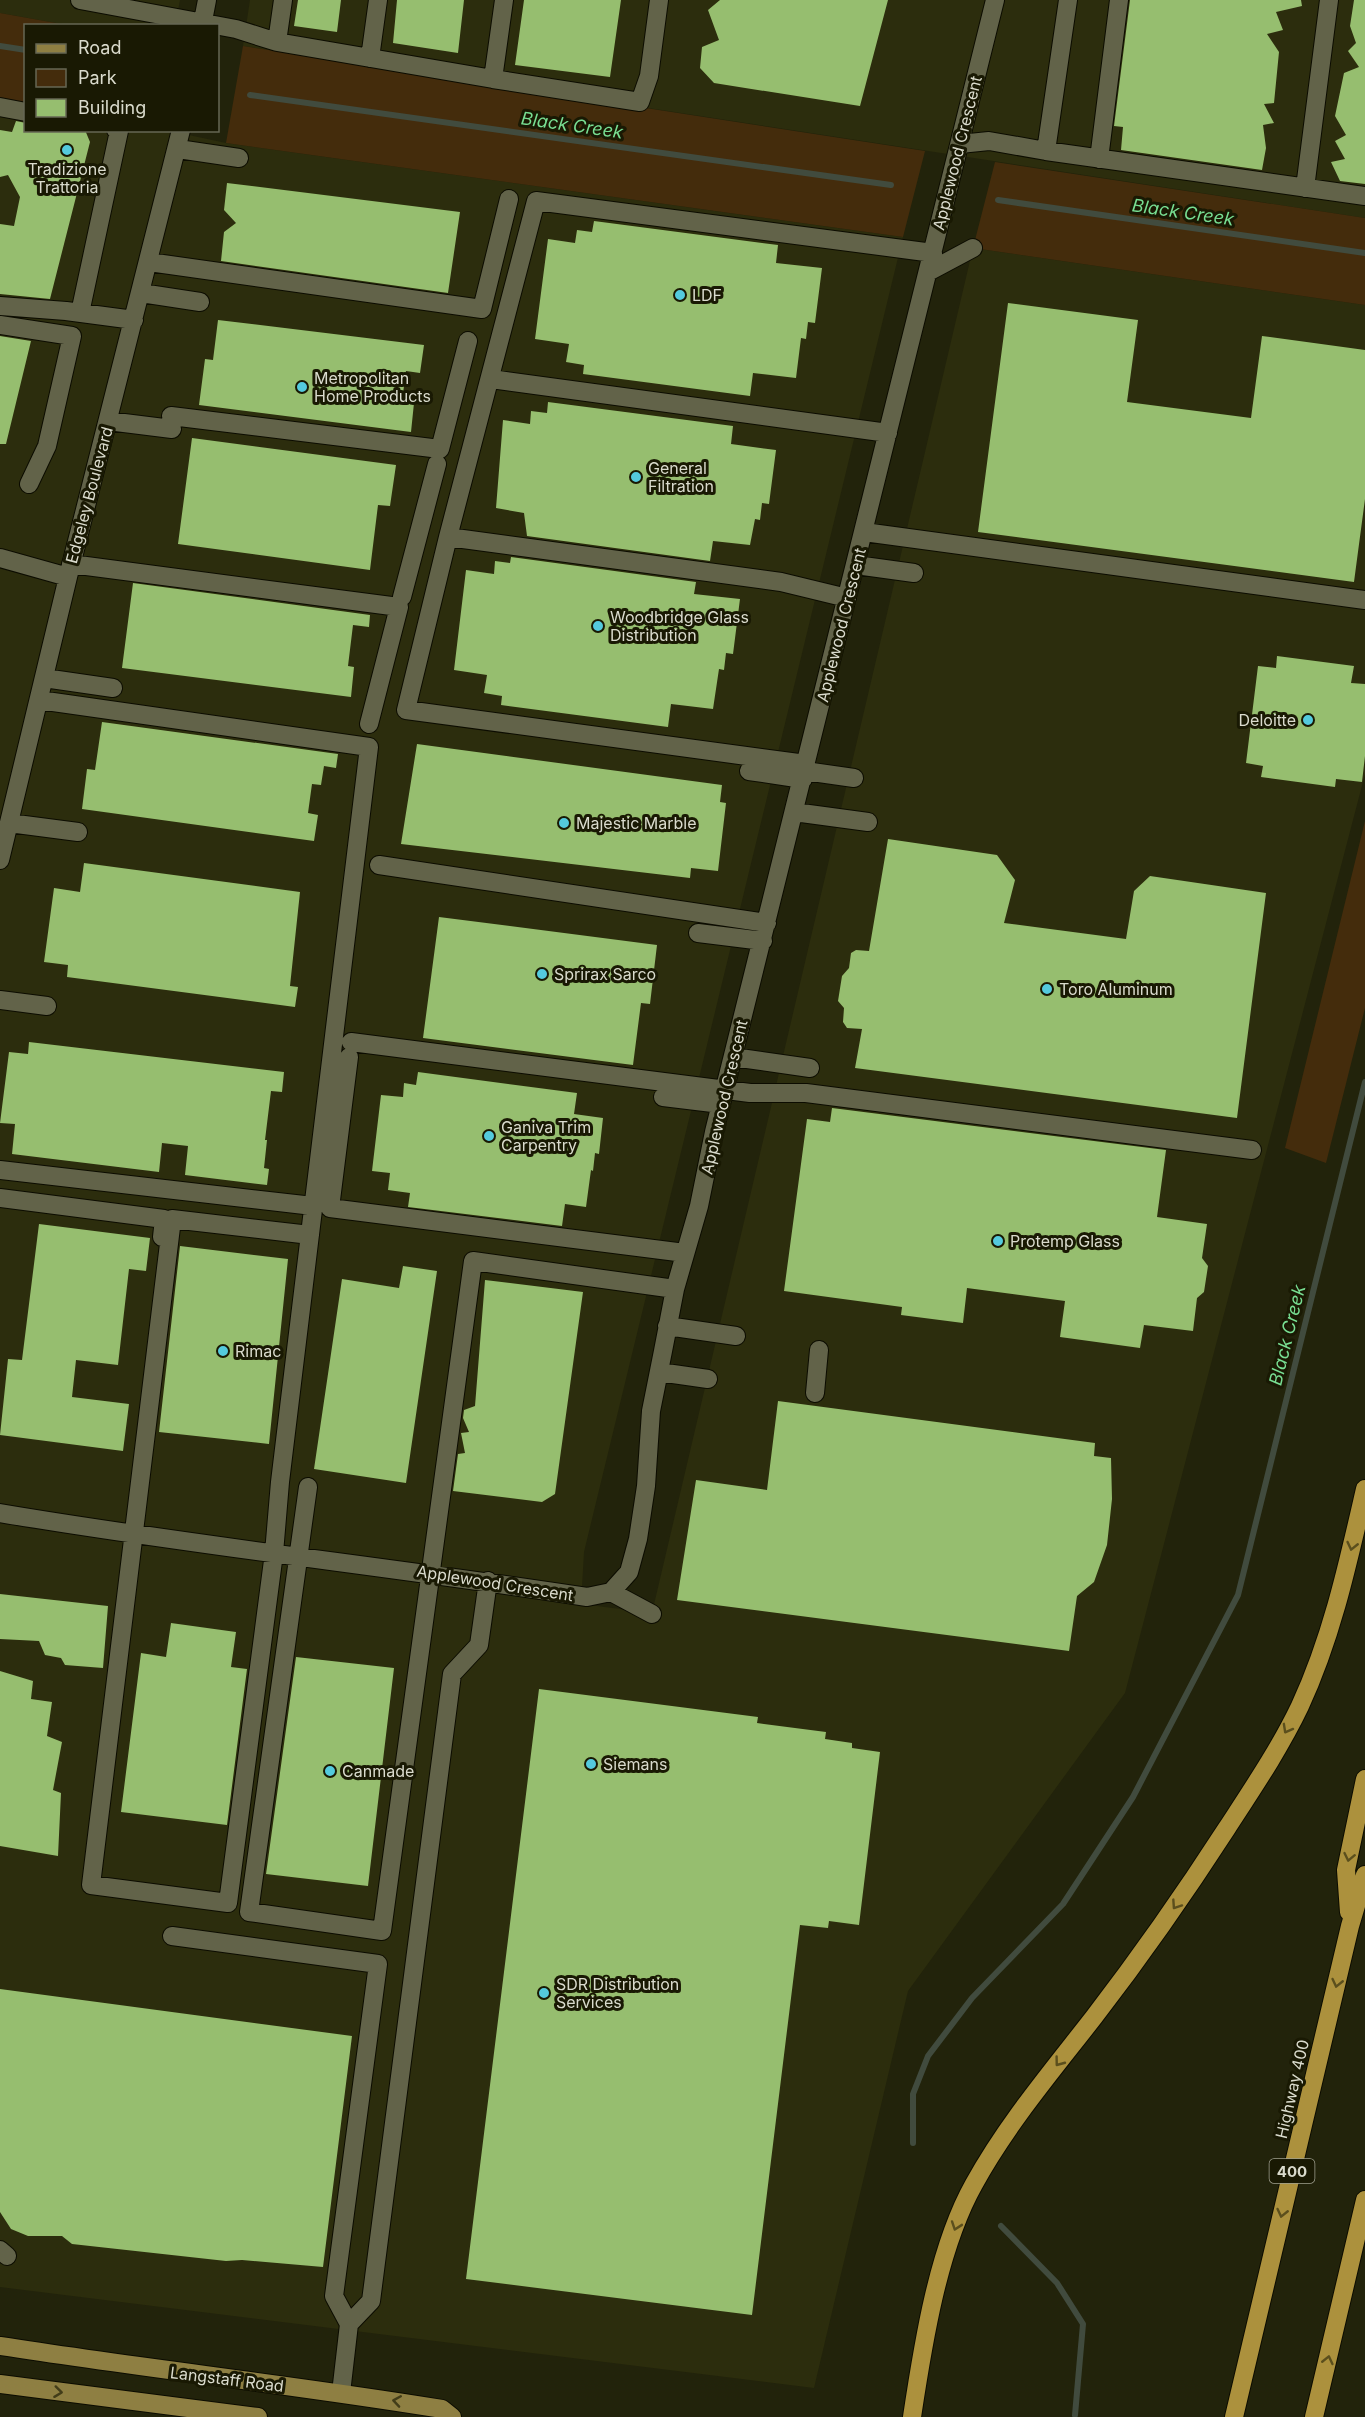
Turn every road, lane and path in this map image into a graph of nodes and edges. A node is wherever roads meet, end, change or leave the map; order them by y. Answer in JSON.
{"nodes":[{"id":1,"x":80,"y":0,"type":"edge"},
{"id":2,"x":207,"y":0,"type":"edge"},
{"id":3,"x":283,"y":0,"type":"edge"},
{"id":4,"x":378,"y":0,"type":"edge"},
{"id":5,"x":504,"y":0,"type":"edge"},
{"id":6,"x":659,"y":0,"type":"edge"},
{"id":7,"x":995,"y":0,"type":"edge"},
{"id":8,"x":1068,"y":0,"type":"edge"},
{"id":9,"x":1119,"y":0,"type":"edge"},
{"id":10,"x":1329,"y":0,"type":"edge"},
{"id":11,"x":148,"y":6,"type":"edge"},
{"id":12,"x":202,"y":24,"type":"edge"},
{"id":13,"x":219,"y":26,"type":"edge"},
{"id":14,"x":277,"y":42,"type":"junction"},
{"id":15,"x":370,"y":58,"type":"junction"},
{"id":16,"x":493,"y":80,"type":"junction"},
{"id":17,"x":0,"y":107,"type":"edge"},
{"id":18,"x":24,"y":112,"type":"edge"},
{"id":19,"x":119,"y":132,"type":"edge"},
{"id":20,"x":181,"y":132,"type":"edge"},
{"id":21,"x":960,"y":144,"type":"junction"},
{"id":22,"x":178,"y":149,"type":"junction"},
{"id":23,"x":1046,"y":152,"type":"junction"},
{"id":24,"x":239,"y":158,"type":"dead end"},
{"id":25,"x":1099,"y":159,"type":"junction"},
{"id":26,"x":1305,"y":188,"type":"junction"},
{"id":27,"x":1365,"y":196,"type":"edge"},
{"id":28,"x":509,"y":199,"type":"dead end"},
{"id":29,"x":973,"y":248,"type":"dead end"},
{"id":30,"x":933,"y":253,"type":"junction"},
{"id":31,"x":149,"y":262,"type":"junction"},
{"id":32,"x":928,"y":272,"type":"junction"},
{"id":33,"x":141,"y":293,"type":"junction"},
{"id":34,"x":200,"y":302,"type":"dead end"},
{"id":35,"x":0,"y":306,"type":"edge"},
{"id":36,"x":80,"y":313,"type":"junction"},
{"id":37,"x":134,"y":320,"type":"junction"},
{"id":38,"x":0,"y":325,"type":"edge"},
{"id":39,"x":468,"y":341,"type":"dead end"},
{"id":40,"x":491,"y":379,"type":"junction"},
{"id":41,"x":108,"y":421,"type":"junction"},
{"id":42,"x":888,"y":434,"type":"junction"},
{"id":43,"x":437,"y":464,"type":"dead end"},
{"id":44,"x":29,"y":484,"type":"dead end"},
{"id":45,"x":864,"y":532,"type":"junction"},
{"id":46,"x":448,"y":537,"type":"junction"},
{"id":47,"x":0,"y":558,"type":"edge"},
{"id":48,"x":153,"y":564,"type":"dead end"},
{"id":49,"x":71,"y":565,"type":"junction"},
{"id":50,"x":856,"y":565,"type":"junction"},
{"id":51,"x":914,"y":573,"type":"dead end"},
{"id":52,"x":402,"y":597,"type":"dead end"},
{"id":53,"x":847,"y":598,"type":"junction"},
{"id":54,"x":1365,"y":600,"type":"edge"},
{"id":55,"x":44,"y":678,"type":"junction"},
{"id":56,"x":113,"y":688,"type":"dead end"},
{"id":57,"x":39,"y":700,"type":"junction"},
{"id":58,"x":369,"y":724,"type":"dead end"},
{"id":59,"x":749,"y":771,"type":"dead end"},
{"id":60,"x":804,"y":772,"type":"junction"},
{"id":61,"x":854,"y":778,"type":"dead end"},
{"id":62,"x":794,"y":812,"type":"junction"},
{"id":63,"x":868,"y":822,"type":"dead end"},
{"id":64,"x":9,"y":823,"type":"junction"},
{"id":65,"x":78,"y":832,"type":"dead end"},
{"id":66,"x":0,"y":860,"type":"edge"},
{"id":67,"x":379,"y":865,"type":"dead end"},
{"id":68,"x":767,"y":923,"type":"junction"},
{"id":69,"x":698,"y":933,"type":"dead end"},
{"id":70,"x":763,"y":941,"type":"junction"},
{"id":71,"x":0,"y":1000,"type":"edge"},
{"id":72,"x":47,"y":1006,"type":"dead end"},
{"id":73,"x":733,"y":1057,"type":"junction"},
{"id":74,"x":780,"y":1064,"type":"junction"},
{"id":75,"x":810,"y":1068,"type":"dead end"},
{"id":76,"x":774,"y":1094,"type":"junction"},
{"id":77,"x":663,"y":1097,"type":"dead end"},
{"id":78,"x":722,"y":1097,"type":"junction"},
{"id":79,"x":1252,"y":1150,"type":"dead end"},
{"id":80,"x":0,"y":1170,"type":"edge"},
{"id":81,"x":0,"y":1198,"type":"edge"},
{"id":82,"x":313,"y":1206,"type":"junction"},
{"id":83,"x":310,"y":1235,"type":"junction"},
{"id":84,"x":685,"y":1253,"type":"junction"},
{"id":85,"x":675,"y":1289,"type":"junction"},
{"id":86,"x":668,"y":1326,"type":"junction"},
{"id":87,"x":736,"y":1336,"type":"dead end"},
{"id":88,"x":819,"y":1350,"type":"dead end"},
{"id":89,"x":659,"y":1372,"type":"junction"},
{"id":90,"x":708,"y":1379,"type":"dead end"},
{"id":91,"x":815,"y":1393,"type":"dead end"},
{"id":92,"x":308,"y":1487,"type":"dead end"},
{"id":93,"x":1365,"y":1489,"type":"edge"},
{"id":94,"x":0,"y":1513,"type":"edge"},
{"id":95,"x":130,"y":1535,"type":"junction"},
{"id":96,"x":274,"y":1553,"type":"junction"},
{"id":97,"x":299,"y":1556,"type":"junction"},
{"id":98,"x":430,"y":1573,"type":"junction"},
{"id":99,"x":488,"y":1581,"type":"junction"},
{"id":100,"x":611,"y":1592,"type":"junction"},
{"id":101,"x":117,"y":1595,"type":"dead end"},
{"id":102,"x":652,"y":1614,"type":"dead end"},
{"id":103,"x":1365,"y":1779,"type":"edge"},
{"id":104,"x":1365,"y":1875,"type":"edge"},
{"id":105,"x":1350,"y":1926,"type":"junction"},
{"id":106,"x":172,"y":1936,"type":"dead end"},
{"id":107,"x":1365,"y":2200,"type":"edge"},
{"id":108,"x":349,"y":2324,"type":"junction"},
{"id":109,"x":0,"y":2346,"type":"edge"},
{"id":110,"x":0,"y":2384,"type":"edge"},
{"id":111,"x":341,"y":2393,"type":"junction"},
{"id":112,"x":258,"y":2417,"type":"edge"},
{"id":113,"x":452,"y":2417,"type":"edge"},
{"id":114,"x":912,"y":2417,"type":"edge"},
{"id":115,"x":1234,"y":2417,"type":"edge"},
{"id":116,"x":1314,"y":2417,"type":"edge"}],
"edges":[{"from":1,"to":11,"type":"street"},
{"from":2,"to":12,"type":"street"},
{"from":3,"to":14,"type":"street"},
{"from":4,"to":15,"type":"street"},
{"from":5,"to":16,"type":"street"},
{"from":6,"to":16,"type":"street"},
{"from":7,"to":21,"type":"street","name":"Applewood Crescent"},
{"from":8,"to":23,"type":"street"},
{"from":9,"to":25,"type":"street"},
{"from":10,"to":26,"type":"street"},
{"from":11,"to":12,"type":"street"},
{"from":13,"to":14,"type":"street"},
{"from":14,"to":15,"type":"street"},
{"from":15,"to":16,"type":"street"},
{"from":17,"to":18,"type":"street"},
{"from":19,"to":36,"type":"street"},
{"from":20,"to":22,"type":"street","name":"Edgeley Boulevard"},
{"from":21,"to":23,"type":"street"},
{"from":21,"to":30,"type":"street","name":"Applewood Crescent"},
{"from":22,"to":24,"type":"street"},
{"from":22,"to":31,"type":"street","name":"Edgeley Boulevard"},
{"from":23,"to":25,"type":"street"},
{"from":25,"to":26,"type":"street"},
{"from":26,"to":27,"type":"street"},
{"from":28,"to":31,"type":"street"},
{"from":29,"to":32,"type":"street"},
{"from":30,"to":32,"type":"street","name":"Applewood Crescent"},
{"from":30,"to":40,"type":"street"},
{"from":31,"to":33,"type":"street","name":"Edgeley Boulevard"},
{"from":32,"to":42,"type":"street","name":"Applewood Crescent"},
{"from":33,"to":34,"type":"street"},
{"from":33,"to":37,"type":"street","name":"Edgeley Boulevard"},
{"from":35,"to":36,"type":"street"},
{"from":36,"to":37,"type":"street"},
{"from":37,"to":41,"type":"street","name":"Edgeley Boulevard"},
{"from":38,"to":44,"type":"street"},
{"from":39,"to":41,"type":"street"},
{"from":40,"to":42,"type":"street"},
{"from":40,"to":46,"type":"street"},
{"from":41,"to":49,"type":"street","name":"Edgeley Boulevard"},
{"from":42,"to":45,"type":"street","name":"Applewood Crescent"},
{"from":43,"to":52,"type":"street"},
{"from":45,"to":50,"type":"street","name":"Applewood Crescent"},
{"from":45,"to":54,"type":"street"},
{"from":46,"to":53,"type":"street"},
{"from":46,"to":60,"type":"street"},
{"from":47,"to":49,"type":"street"},
{"from":48,"to":49,"type":"street"},
{"from":49,"to":55,"type":"street","name":"Edgeley Boulevard"},
{"from":49,"to":58,"type":"street"},
{"from":50,"to":51,"type":"street"},
{"from":50,"to":53,"type":"street","name":"Applewood Crescent"},
{"from":53,"to":60,"type":"street","name":"Applewood Crescent"},
{"from":55,"to":56,"type":"street"},
{"from":55,"to":57,"type":"street","name":"Edgeley Boulevard"},
{"from":57,"to":64,"type":"street","name":"Edgeley Boulevard"},
{"from":57,"to":82,"type":"street"},
{"from":59,"to":60,"type":"street"},
{"from":60,"to":61,"type":"street"},
{"from":60,"to":62,"type":"street","name":"Applewood Crescent"},
{"from":62,"to":63,"type":"street"},
{"from":62,"to":68,"type":"street","name":"Applewood Crescent"},
{"from":64,"to":65,"type":"street"},
{"from":64,"to":66,"type":"street","name":"Edgeley Boulevard"},
{"from":67,"to":68,"type":"street"},
{"from":68,"to":70,"type":"street","name":"Applewood Crescent"},
{"from":69,"to":70,"type":"street"},
{"from":70,"to":73,"type":"street","name":"Applewood Crescent"},
{"from":71,"to":72,"type":"street"},
{"from":73,"to":74,"type":"street"},
{"from":73,"to":78,"type":"street","name":"Applewood Crescent"},
{"from":74,"to":75,"type":"street"},
{"from":74,"to":76,"type":"street"},
{"from":76,"to":78,"type":"street"},
{"from":76,"to":79,"type":"street"},
{"from":77,"to":78,"type":"street"},
{"from":78,"to":84,"type":"street","name":"Applewood Crescent"},
{"from":78,"to":84,"type":"street"},
{"from":80,"to":82,"type":"street"},
{"from":81,"to":95,"type":"street"},
{"from":82,"to":83,"type":"street"},
{"from":83,"to":95,"type":"street"},
{"from":83,"to":96,"type":"street"},
{"from":84,"to":85,"type":"street","name":"Applewood Crescent"},
{"from":85,"to":86,"type":"street","name":"Applewood Crescent"},
{"from":85,"to":98,"type":"street"},
{"from":86,"to":87,"type":"street"},
{"from":86,"to":89,"type":"street","name":"Applewood Crescent"},
{"from":88,"to":91,"type":"street"},
{"from":89,"to":90,"type":"street"},
{"from":89,"to":100,"type":"street","name":"Applewood Crescent"},
{"from":92,"to":97,"type":"street"},
{"from":93,"to":114,"type":"highway","one_way":true},
{"from":94,"to":95,"type":"street","name":"Applewood Crescent"},
{"from":95,"to":96,"type":"street","name":"Applewood Crescent"},
{"from":95,"to":96,"type":"street"},
{"from":95,"to":101,"type":"street"},
{"from":96,"to":97,"type":"street","name":"Applewood Crescent"},
{"from":97,"to":98,"type":"street","name":"Applewood Crescent"},
{"from":97,"to":98,"type":"street"},
{"from":98,"to":99,"type":"street","name":"Applewood Crescent"},
{"from":99,"to":100,"type":"street","name":"Applewood Crescent"},
{"from":99,"to":108,"type":"street"},
{"from":100,"to":102,"type":"street"},
{"from":103,"to":105,"type":"highway","one_way":true},
{"from":104,"to":105,"type":"highway","name":"Highway 400","number":"400"},
{"from":105,"to":115,"type":"highway","name":"Highway 400","number":"400","one_way":true},
{"from":106,"to":108,"type":"street"},
{"from":116,"to":107,"type":"highway","one_way":true},
{"from":108,"to":111,"type":"street"},
{"from":109,"to":111,"type":"main road","name":"Langstaff Road"},
{"from":110,"to":112,"type":"main road","name":"Langstaff Road","one_way":true},
{"from":113,"to":111,"type":"main road","name":"Langstaff Road","one_way":true}]}
